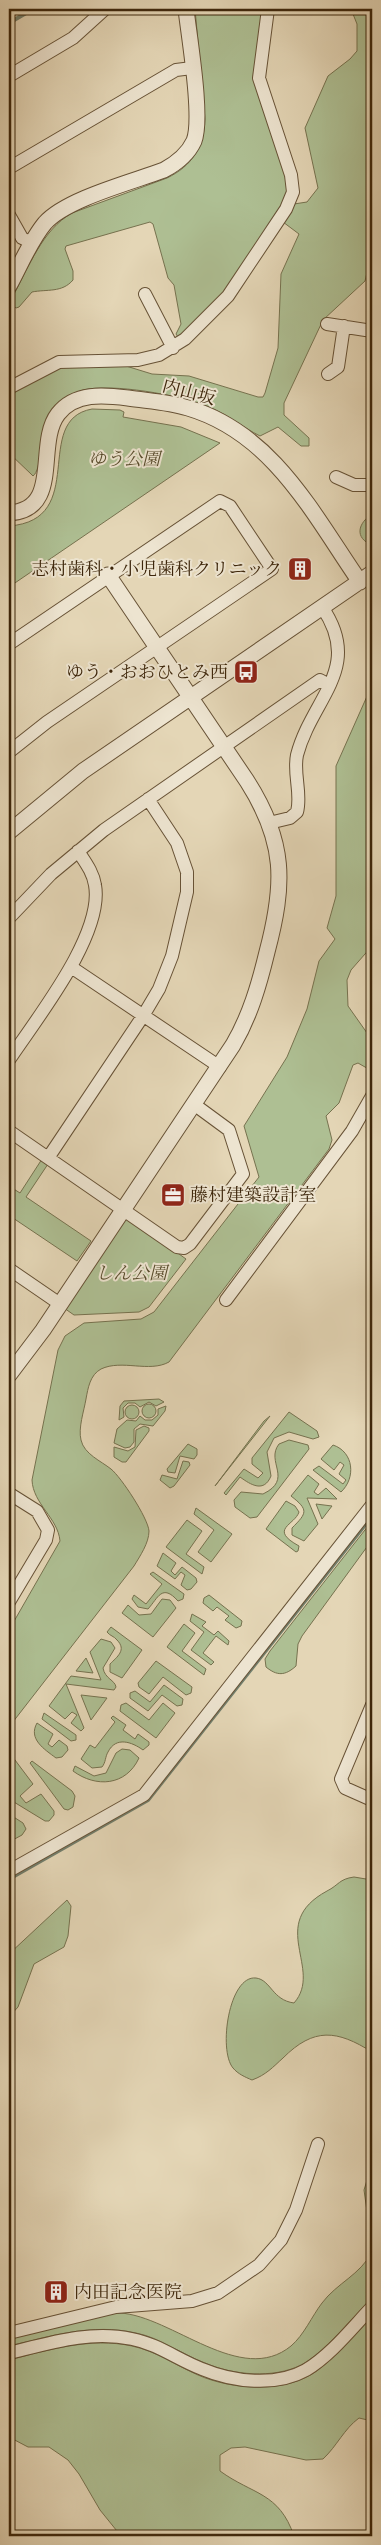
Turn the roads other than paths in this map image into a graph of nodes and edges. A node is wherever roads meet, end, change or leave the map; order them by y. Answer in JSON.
{"nodes":[{"id":1,"x":105,"y":9,"type":"edge"},
{"id":2,"x":186,"y":9,"type":"edge"},
{"id":3,"x":268,"y":9,"type":"edge"},
{"id":4,"x":192,"y":68,"type":"junction"},
{"id":5,"x":9,"y":76,"type":"edge"},
{"id":6,"x":9,"y":168,"type":"edge"},
{"id":7,"x":9,"y":214,"type":"edge"},
{"id":8,"x":32,"y":243,"type":"junction"},
{"id":9,"x":9,"y":286,"type":"edge"},
{"id":10,"x":144,"y":294,"type":"dead end"},
{"id":11,"x":327,"y":324,"type":"dead end"},
{"id":12,"x":344,"y":326,"type":"junction"},
{"id":13,"x":372,"y":331,"type":"edge"},
{"id":14,"x":173,"y":348,"type":"junction"},
{"id":15,"x":328,"y":374,"type":"dead end"},
{"id":16,"x":9,"y":388,"type":"edge"},
{"id":17,"x":336,"y":477,"type":"dead end"},
{"id":18,"x":372,"y":485,"type":"edge"},
{"id":19,"x":9,"y":513,"type":"edge"},
{"id":20,"x":108,"y":576,"type":"junction"},
{"id":21,"x":366,"y":578,"type":"edge"},
{"id":22,"x":322,"y":608,"type":"junction"},
{"id":23,"x":9,"y":644,"type":"edge"},
{"id":24,"x":157,"y":647,"type":"junction"},
{"id":25,"x":329,"y":684,"type":"junction"},
{"id":26,"x":191,"y":697,"type":"junction"},
{"id":27,"x":224,"y":747,"type":"junction"},
{"id":28,"x":9,"y":752,"type":"edge"},
{"id":29,"x":148,"y":799,"type":"junction"},
{"id":30,"x":269,"y":823,"type":"junction"},
{"id":31,"x":9,"y":832,"type":"edge"},
{"id":32,"x":78,"y":851,"type":"junction"},
{"id":33,"x":9,"y":918,"type":"edge"},
{"id":34,"x":71,"y":967,"type":"junction"},
{"id":35,"x":144,"y":1016,"type":"junction"},
{"id":36,"x":9,"y":1060,"type":"edge"},
{"id":37,"x":220,"y":1067,"type":"junction"},
{"id":38,"x":372,"y":1096,"type":"edge"},
{"id":39,"x":194,"y":1105,"type":"junction"},
{"id":40,"x":9,"y":1131,"type":"edge"},
{"id":41,"x":48,"y":1158,"type":"junction"},
{"id":42,"x":124,"y":1209,"type":"junction"},
{"id":43,"x":9,"y":1269,"type":"edge"},
{"id":44,"x":226,"y":1300,"type":"dead end"},
{"id":45,"x":60,"y":1304,"type":"junction"},
{"id":46,"x":9,"y":1375,"type":"edge"},
{"id":47,"x":9,"y":1494,"type":"edge"},
{"id":48,"x":372,"y":1505,"type":"edge"},
{"id":49,"x":9,"y":1602,"type":"edge"},
{"id":50,"x":372,"y":1705,"type":"edge"},
{"id":51,"x":372,"y":1800,"type":"edge"},
{"id":52,"x":9,"y":1871,"type":"edge"},
{"id":53,"x":318,"y":2144,"type":"dead end"},
{"id":54,"x":372,"y":2307,"type":"edge"},
{"id":55,"x":9,"y":2334,"type":"edge"},
{"id":56,"x":9,"y":2353,"type":"edge"}],
"edges":[{"from":1,"to":5,"type":"street"},
{"from":2,"to":4,"type":"street"},
{"from":3,"to":14,"type":"street"},
{"from":4,"to":6,"type":"street"},
{"from":4,"to":8,"type":"street"},
{"from":7,"to":8,"type":"street"},
{"from":8,"to":9,"type":"street"},
{"from":10,"to":14,"type":"street"},
{"from":11,"to":12,"type":"street"},
{"from":12,"to":13,"type":"street"},
{"from":12,"to":15,"type":"street"},
{"from":14,"to":16,"type":"street"},
{"from":17,"to":18,"type":"street"},
{"from":19,"to":21,"type":"street","name":"内山坂"},
{"from":20,"to":23,"type":"street"},
{"from":20,"to":24,"type":"street"},
{"from":20,"to":24,"type":"street"},
{"from":21,"to":22,"type":"street"},
{"from":22,"to":25,"type":"street"},
{"from":22,"to":26,"type":"street"},
{"from":24,"to":26,"type":"street"},
{"from":24,"to":28,"type":"street"},
{"from":25,"to":27,"type":"street"},
{"from":25,"to":30,"type":"street"},
{"from":26,"to":27,"type":"street"},
{"from":26,"to":31,"type":"street"},
{"from":27,"to":29,"type":"street"},
{"from":27,"to":30,"type":"street"},
{"from":29,"to":32,"type":"street"},
{"from":29,"to":35,"type":"street"},
{"from":30,"to":37,"type":"street"},
{"from":32,"to":33,"type":"street"},
{"from":32,"to":34,"type":"street"},
{"from":34,"to":35,"type":"street"},
{"from":34,"to":36,"type":"street"},
{"from":35,"to":37,"type":"street"},
{"from":35,"to":41,"type":"street"},
{"from":37,"to":39,"type":"street"},
{"from":38,"to":44,"type":"street"},
{"from":39,"to":42,"type":"street"},
{"from":39,"to":42,"type":"street"},
{"from":40,"to":41,"type":"street"},
{"from":41,"to":42,"type":"street"},
{"from":42,"to":45,"type":"street"},
{"from":43,"to":45,"type":"street"},
{"from":45,"to":46,"type":"street"},
{"from":47,"to":49,"type":"street"},
{"from":48,"to":52,"type":"street"},
{"from":50,"to":51,"type":"street"},
{"from":53,"to":55,"type":"street"},
{"from":54,"to":56,"type":"street"}]}
